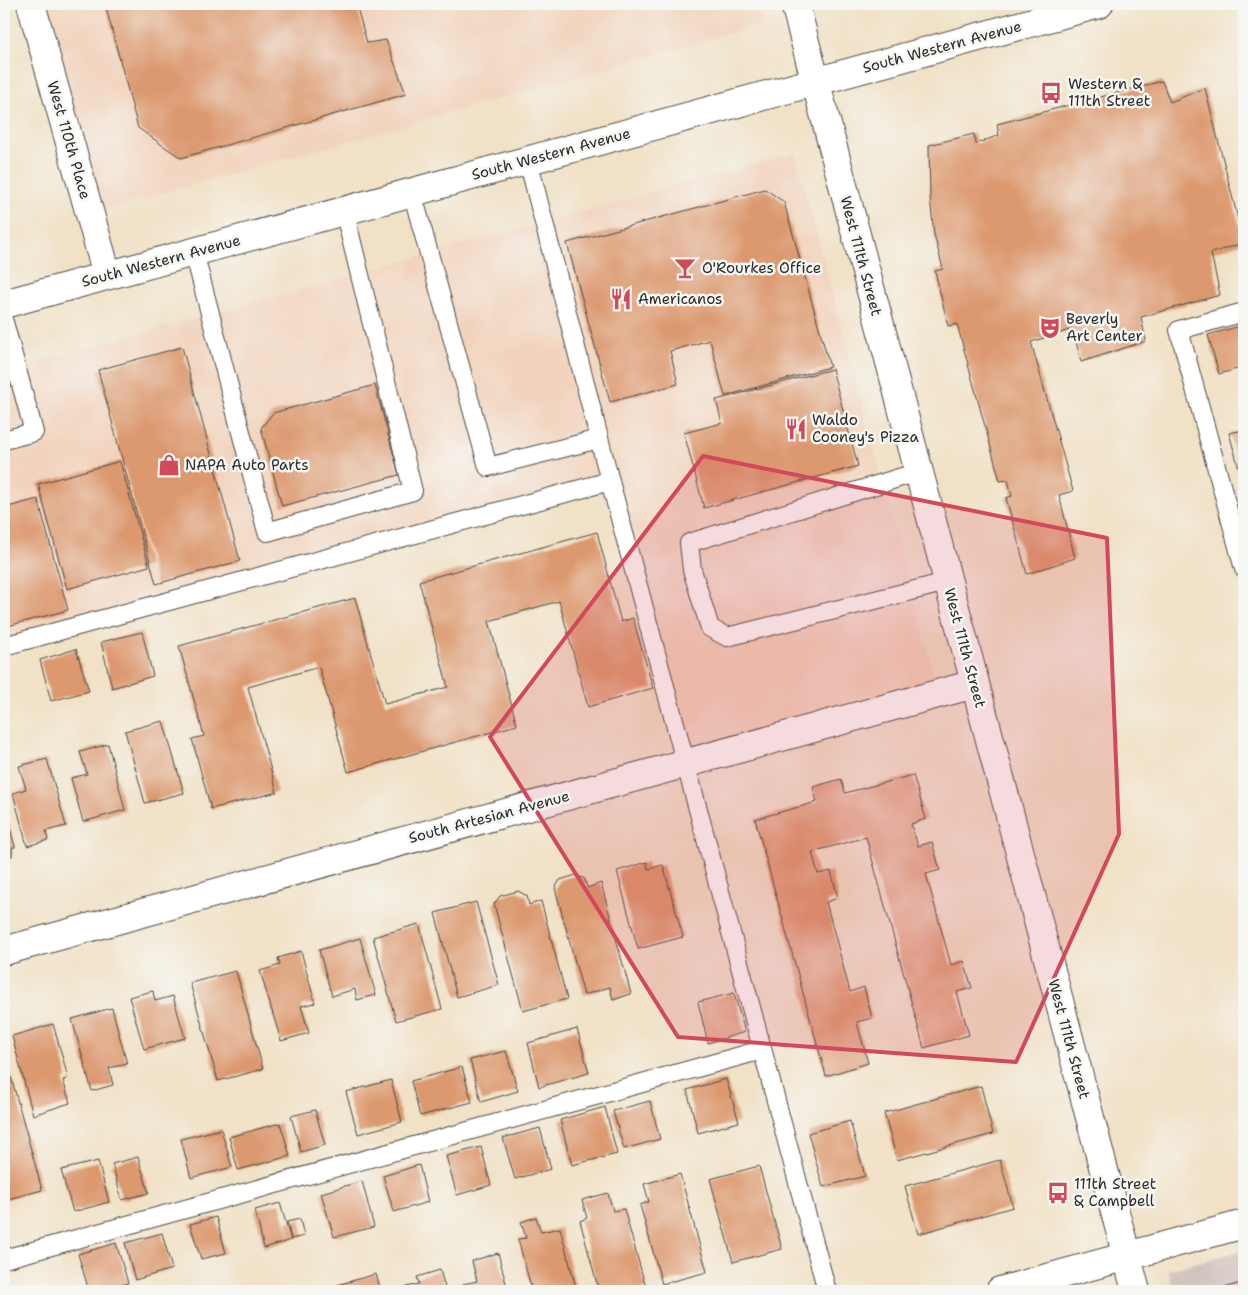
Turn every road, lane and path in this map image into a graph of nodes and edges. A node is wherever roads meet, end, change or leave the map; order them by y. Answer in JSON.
{"nodes":[{"id":1,"x":31,"y":4,"type":"edge"},
{"id":2,"x":795,"y":4,"type":"edge"},
{"id":3,"x":1099,"y":4,"type":"edge"},
{"id":4,"x":816,"y":81,"type":"junction"},
{"id":5,"x":528,"y":160,"type":"junction"},
{"id":6,"x":412,"y":192,"type":"junction"},
{"id":7,"x":344,"y":210,"type":"junction"},
{"id":8,"x":194,"y":252,"type":"junction"},
{"id":9,"x":107,"y":276,"type":"junction"},
{"id":10,"x":4,"y":304,"type":"edge"},
{"id":11,"x":1244,"y":312,"type":"edge"},
{"id":12,"x":4,"y":322,"type":"edge"},
{"id":13,"x":4,"y":440,"type":"edge"},
{"id":14,"x":600,"y":440,"type":"junction"},
{"id":15,"x":918,"y":472,"type":"junction"},
{"id":16,"x":610,"y":482,"type":"junction"},
{"id":17,"x":1244,"y":569,"type":"edge"},
{"id":18,"x":948,"y":582,"type":"junction"},
{"id":19,"x":4,"y":646,"type":"edge"},
{"id":20,"x":974,"y":684,"type":"junction"},
{"id":21,"x":685,"y":763,"type":"junction"},
{"id":22,"x":4,"y":951,"type":"edge"},
{"id":23,"x":762,"y":1050,"type":"junction"},
{"id":24,"x":1244,"y":1224,"type":"edge"},
{"id":25,"x":1126,"y":1257,"type":"junction"},
{"id":26,"x":4,"y":1259,"type":"edge"},
{"id":27,"x":827,"y":1291,"type":"edge"},
{"id":28,"x":1000,"y":1291,"type":"edge"},
{"id":29,"x":1136,"y":1291,"type":"edge"}],
"edges":[{"from":1,"to":9,"type":"main road","name":"West 110th Place"},
{"from":2,"to":4,"type":"main road","name":"West 111th Street"},
{"from":3,"to":4,"type":"main road","name":"South Western Avenue"},
{"from":4,"to":5,"type":"main road","name":"South Western Avenue"},
{"from":4,"to":15,"type":"main road","name":"West 111th Street"},
{"from":5,"to":6,"type":"main road","name":"South Western Avenue"},
{"from":5,"to":14,"type":"lane"},
{"from":6,"to":7,"type":"main road","name":"South Western Avenue"},
{"from":6,"to":14,"type":"lane"},
{"from":7,"to":8,"type":"main road","name":"South Western Avenue"},
{"from":7,"to":8,"type":"lane"},
{"from":8,"to":9,"type":"main road","name":"South Western Avenue"},
{"from":9,"to":10,"type":"main road","name":"South Western Avenue"},
{"from":11,"to":17,"type":"lane"},
{"from":12,"to":13,"type":"lane"},
{"from":14,"to":16,"type":"lane"},
{"from":15,"to":18,"type":"main road","name":"West 111th Street"},
{"from":15,"to":18,"type":"lane"},
{"from":16,"to":19,"type":"lane"},
{"from":16,"to":21,"type":"lane"},
{"from":18,"to":20,"type":"main road","name":"West 111th Street"},
{"from":20,"to":21,"type":"main road","name":"South Artesian Avenue"},
{"from":20,"to":25,"type":"main road","name":"West 111th Street"},
{"from":21,"to":22,"type":"main road","name":"South Artesian Avenue"},
{"from":21,"to":23,"type":"lane"},
{"from":23,"to":26,"type":"lane"},
{"from":23,"to":27,"type":"lane"},
{"from":24,"to":25,"type":"main road"},
{"from":25,"to":28,"type":"main road"},
{"from":25,"to":29,"type":"main road","name":"West 111th Street"}]}
